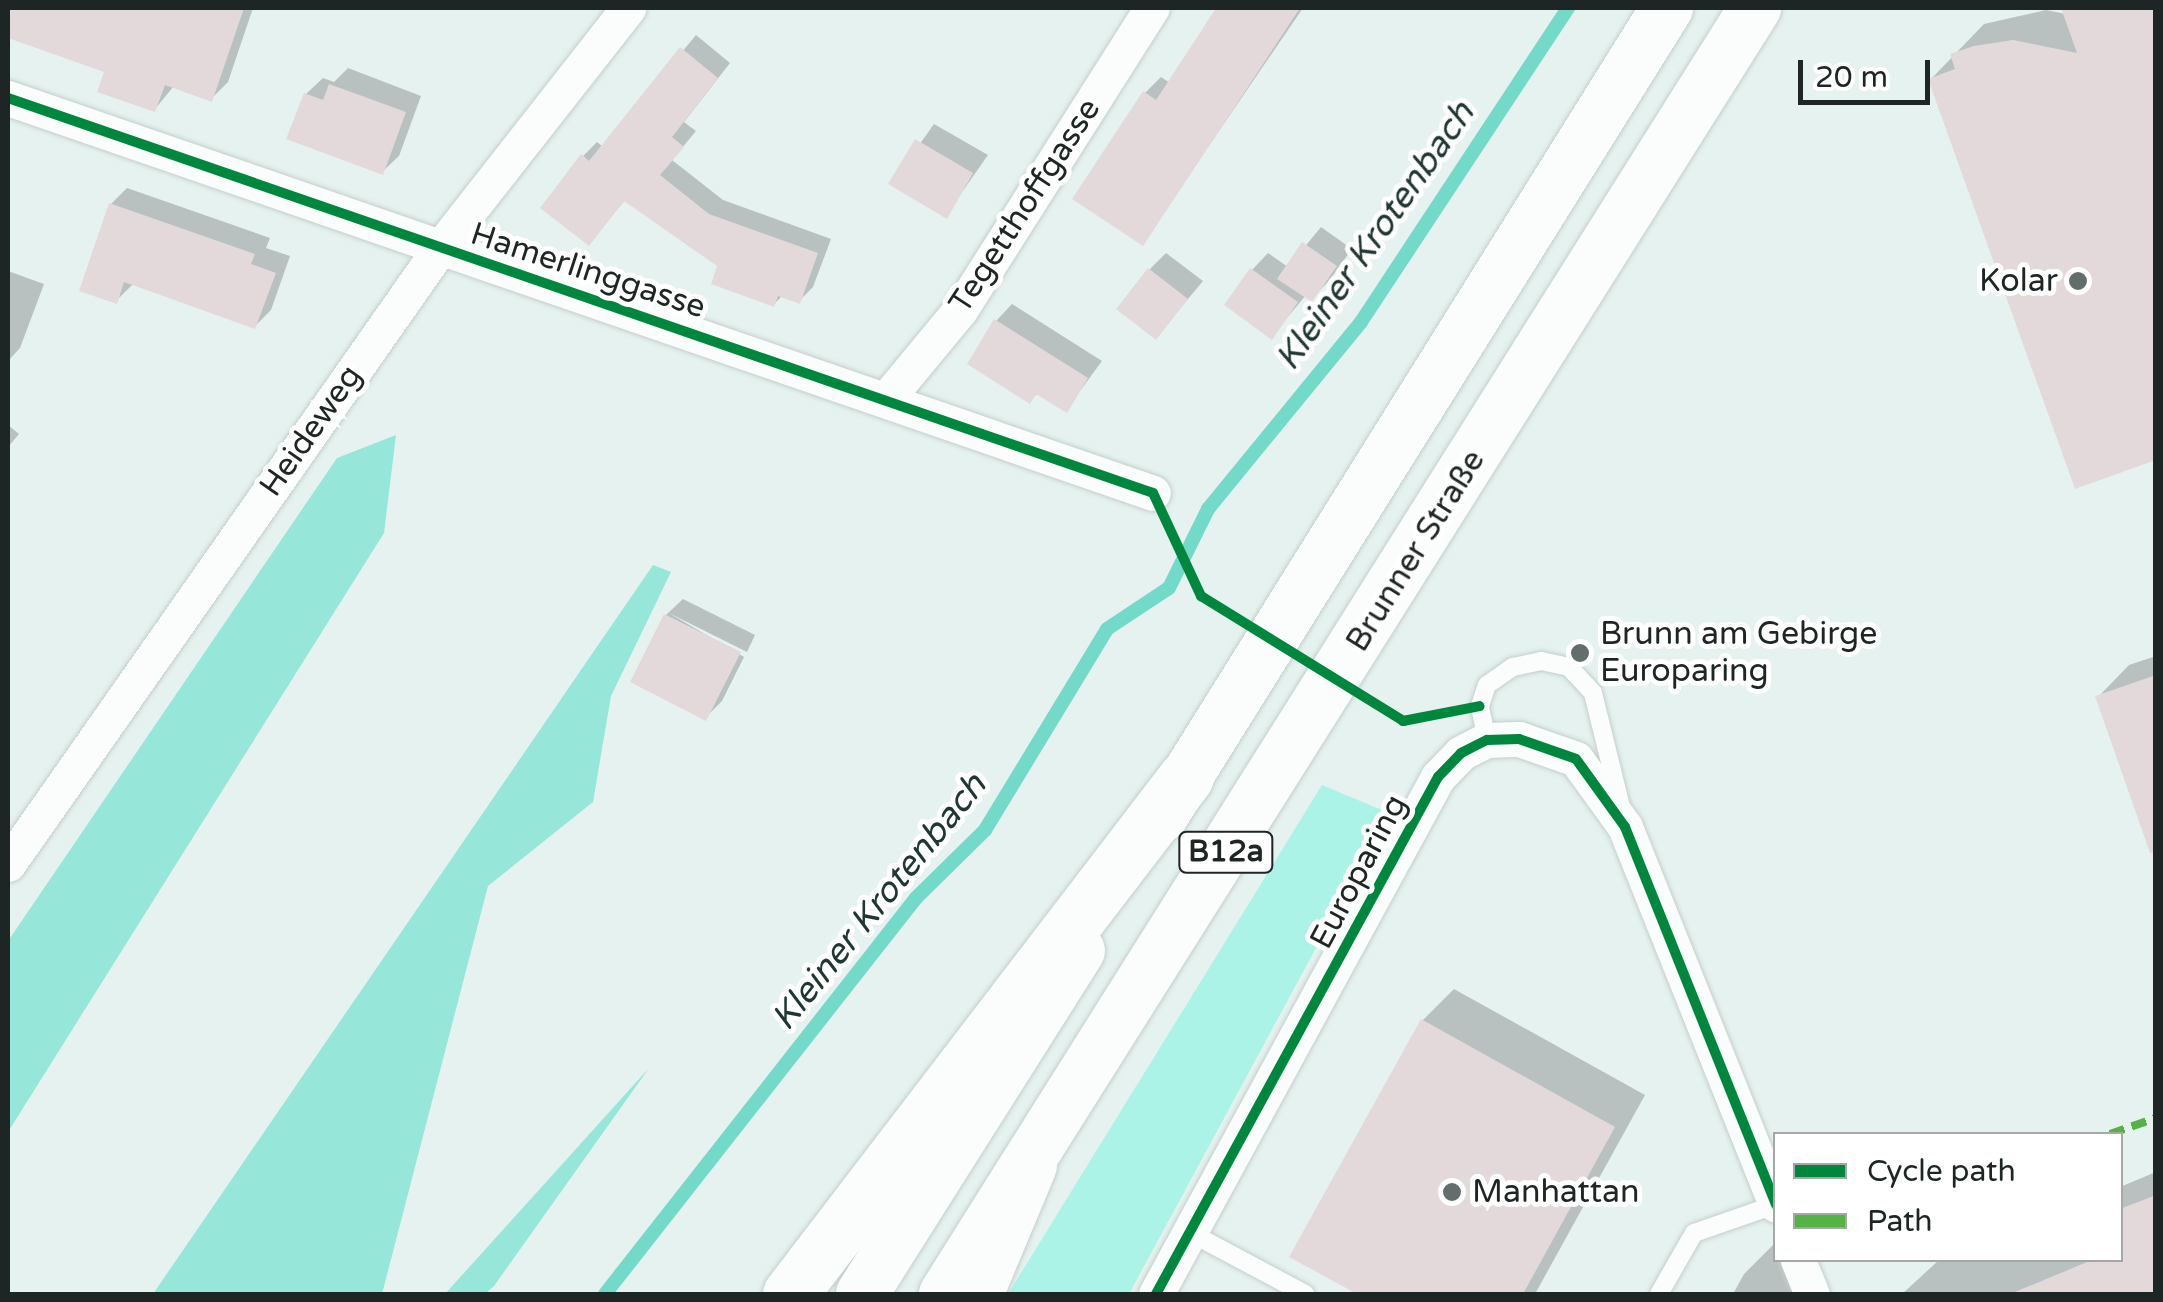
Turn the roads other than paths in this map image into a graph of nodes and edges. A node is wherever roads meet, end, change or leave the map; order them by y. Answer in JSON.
{"nodes":[{"id":1,"x":628,"y":8,"type":"edge"},
{"id":2,"x":1152,"y":8,"type":"edge"},
{"id":3,"x":1667,"y":8,"type":"edge"},
{"id":4,"x":1755,"y":8,"type":"edge"},
{"id":5,"x":8,"y":98,"type":"edge"},
{"id":6,"x":440,"y":248,"type":"junction"},
{"id":7,"x":888,"y":397,"type":"junction"},
{"id":8,"x":1153,"y":492,"type":"dead end"},
{"id":9,"x":1474,"y":746,"type":"junction"},
{"id":10,"x":1186,"y":778,"type":"junction"},
{"id":11,"x":1625,"y":827,"type":"junction"},
{"id":12,"x":8,"y":864,"type":"edge"},
{"id":13,"x":1028,"y":1165,"type":"junction"},
{"id":14,"x":1773,"y":1200,"type":"edge"},
{"id":15,"x":1773,"y":1206,"type":"edge"},
{"id":16,"x":1189,"y":1232,"type":"junction"},
{"id":17,"x":1799,"y":1262,"type":"edge"},
{"id":18,"x":790,"y":1294,"type":"edge"},
{"id":19,"x":862,"y":1294,"type":"edge"},
{"id":20,"x":945,"y":1294,"type":"edge"},
{"id":21,"x":975,"y":1294,"type":"edge"},
{"id":22,"x":1156,"y":1294,"type":"edge"},
{"id":23,"x":1305,"y":1294,"type":"edge"},
{"id":24,"x":1659,"y":1294,"type":"edge"},
{"id":25,"x":1812,"y":1294,"type":"edge"}],
"edges":[{"from":1,"to":6,"type":"street","name":"Heideweg"},
{"from":2,"to":7,"type":"street","name":"Tegetthoffgasse"},
{"from":3,"to":10,"type":"main road","number":"B12a"},
{"from":4,"to":13,"type":"main road","name":"Brunner Straße","number":"B12a"},
{"from":5,"to":6,"type":"street","name":"Hamerlinggasse"},
{"from":6,"to":7,"type":"street","name":"Hamerlinggasse"},
{"from":6,"to":12,"type":"street","name":"Heideweg"},
{"from":7,"to":8,"type":"street","name":"Hamerlinggasse"},
{"from":9,"to":11,"type":"street"},
{"from":9,"to":11,"type":"lane"},
{"from":9,"to":16,"type":"street","name":"Europaring"},
{"from":10,"to":18,"type":"highway"},
{"from":10,"to":19,"type":"main road","number":"B12a"},
{"from":11,"to":14,"type":"street"},
{"from":13,"to":20,"type":"main road","name":"Brunner Straße","number":"B12a"},
{"from":13,"to":21,"type":"highway"},
{"from":15,"to":24,"type":"lane"},
{"from":16,"to":22,"type":"street","name":"Europaring"},
{"from":16,"to":23,"type":"lane"},
{"from":17,"to":25,"type":"street"}]}
